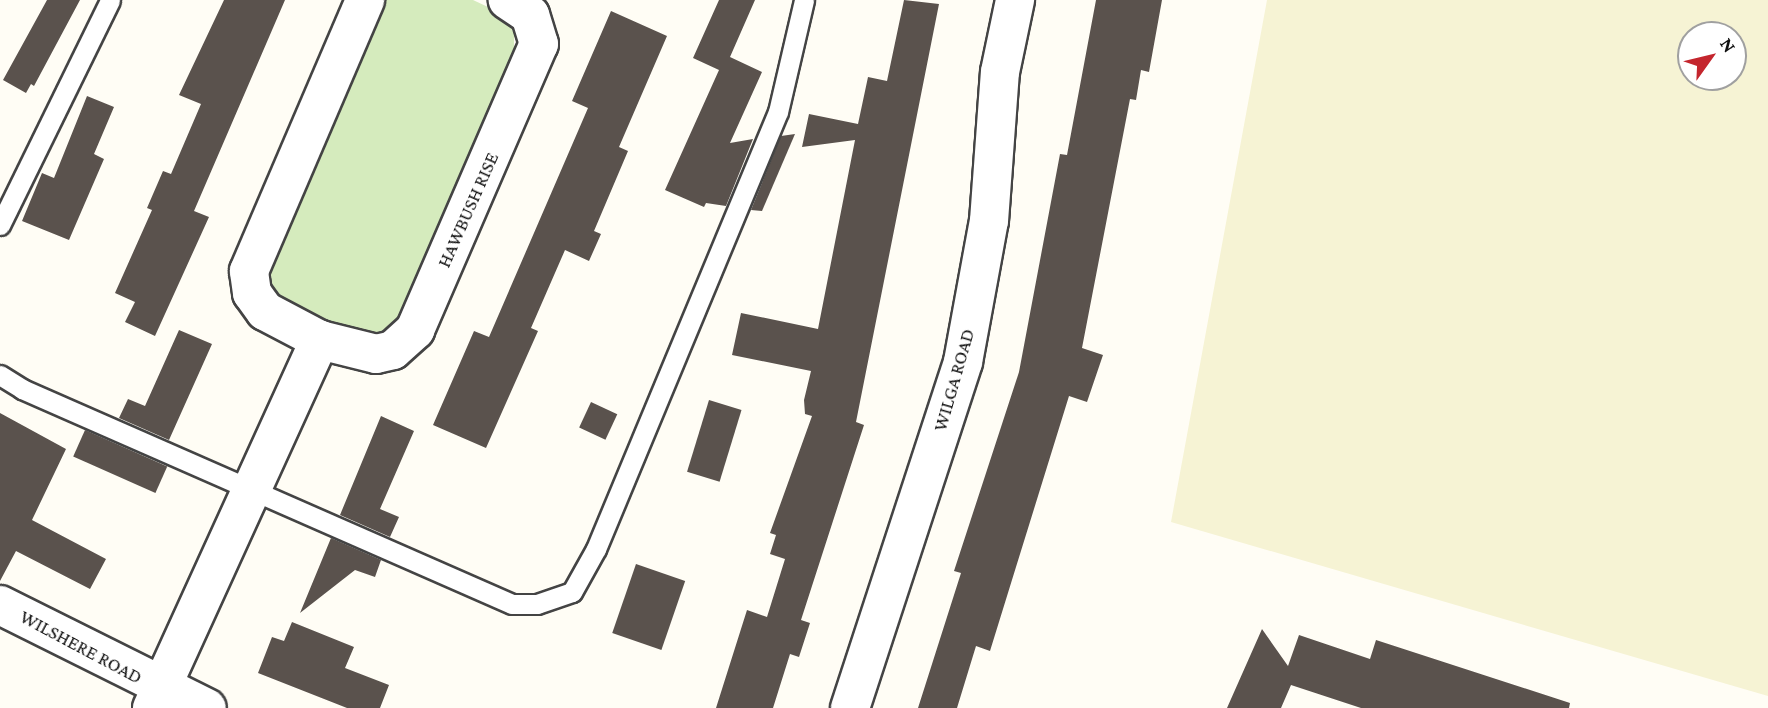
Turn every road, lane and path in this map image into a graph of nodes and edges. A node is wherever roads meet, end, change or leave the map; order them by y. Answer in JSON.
{"nodes":[{"id":1,"x":110,"y":0,"type":"edge"},
{"id":2,"x":365,"y":0,"type":"edge"},
{"id":3,"x":508,"y":0,"type":"edge"},
{"id":4,"x":804,"y":0,"type":"edge"},
{"id":5,"x":1015,"y":0,"type":"edge"},
{"id":6,"x":0,"y":225,"type":"edge"},
{"id":7,"x":320,"y":340,"type":"junction"},
{"id":8,"x":0,"y":375,"type":"edge"},
{"id":9,"x":251,"y":488,"type":"junction"},
{"id":10,"x":0,"y":605,"type":"edge"},
{"id":11,"x":157,"y":699,"type":"edge"},
{"id":12,"x":207,"y":708,"type":"edge"},
{"id":13,"x":850,"y":708,"type":"edge"}],
"edges":[{"from":1,"to":6,"type":"lane"},
{"from":2,"to":7,"type":"street","name":"HAWBUSH RISE"},
{"from":3,"to":7,"type":"street","name":"HAWBUSH RISE"},
{"from":4,"to":9,"type":"lane"},
{"from":5,"to":13,"type":"street","name":"WILGA ROAD"},
{"from":7,"to":9,"type":"street"},
{"from":8,"to":9,"type":"lane"},
{"from":9,"to":11,"type":"street"},
{"from":10,"to":11,"type":"street","name":"WILSHERE ROAD"},
{"from":11,"to":12,"type":"street"}]}
